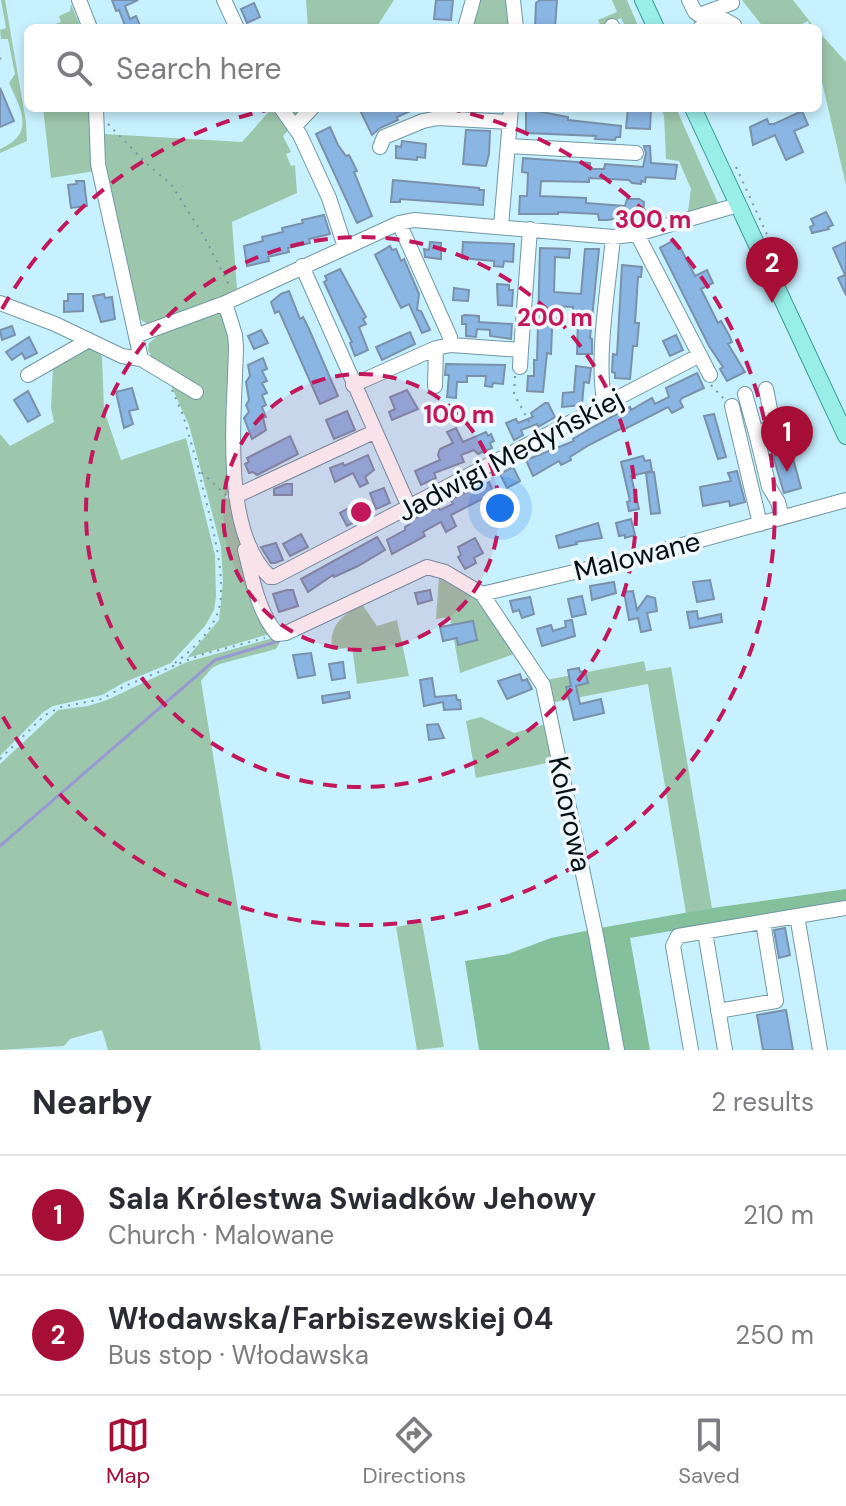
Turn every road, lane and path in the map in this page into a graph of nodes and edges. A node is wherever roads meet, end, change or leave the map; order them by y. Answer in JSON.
{"nodes":[{"id":1,"x":79,"y":0,"type":"edge"},
{"id":2,"x":224,"y":0,"type":"edge"},
{"id":3,"x":473,"y":0,"type":"edge"},
{"id":4,"x":513,"y":0,"type":"edge"},
{"id":5,"x":643,"y":0,"type":"edge"},
{"id":6,"x":689,"y":0,"type":"edge"},
{"id":7,"x":732,"y":3,"type":"dead end"},
{"id":8,"x":88,"y":24,"type":"edge"},
{"id":9,"x":235,"y":24,"type":"edge"},
{"id":10,"x":466,"y":24,"type":"edge"},
{"id":11,"x":516,"y":24,"type":"edge"},
{"id":12,"x":654,"y":24,"type":"edge"},
{"id":13,"x":708,"y":24,"type":"edge"},
{"id":14,"x":732,"y":24,"type":"edge"},
{"id":15,"x":284,"y":112,"type":"edge"},
{"id":16,"x":308,"y":112,"type":"edge"},
{"id":17,"x":695,"y":112,"type":"edge"},
{"id":18,"x":97,"y":113,"type":"edge"},
{"id":19,"x":487,"y":114,"type":"edge"},
{"id":20,"x":510,"y":115,"type":"edge"},
{"id":21,"x":294,"y":127,"type":"junction"},
{"id":22,"x":508,"y":146,"type":"junction"},
{"id":23,"x":380,"y":147,"type":"dead end"},
{"id":24,"x":636,"y":153,"type":"dead end"},
{"id":25,"x":738,"y":205,"type":"junction"},
{"id":26,"x":399,"y":223,"type":"junction"},
{"id":27,"x":501,"y":226,"type":"junction"},
{"id":28,"x":530,"y":229,"type":"junction"},
{"id":29,"x":637,"y":234,"type":"junction"},
{"id":30,"x":613,"y":237,"type":"junction"},
{"id":31,"x":345,"y":247,"type":"junction"},
{"id":32,"x":302,"y":266,"type":"junction"},
{"id":33,"x":229,"y":301,"type":"junction"},
{"id":34,"x":0,"y":303,"type":"edge"},
{"id":35,"x":138,"y":335,"type":"junction"},
{"id":36,"x":89,"y":340,"type":"junction"},
{"id":37,"x":444,"y":346,"type":"junction"},
{"id":38,"x":521,"y":350,"type":"junction"},
{"id":39,"x":700,"y":355,"type":"junction"},
{"id":40,"x":141,"y":359,"type":"junction"},
{"id":41,"x":518,"y":367,"type":"joint"},
{"id":42,"x":165,"y":374,"type":"junction"},
{"id":43,"x":28,"y":375,"type":"dead end"},
{"id":44,"x":710,"y":380,"type":"joint"},
{"id":45,"x":353,"y":385,"type":"junction"},
{"id":46,"x":435,"y":386,"type":"dead end"},
{"id":47,"x":766,"y":389,"type":"dead end"},
{"id":48,"x":196,"y":392,"type":"dead end"},
{"id":49,"x":745,"y":394,"type":"dead end"},
{"id":50,"x":605,"y":405,"type":"junction"},
{"id":51,"x":732,"y":406,"type":"joint"},
{"id":52,"x":374,"y":432,"type":"junction"},
{"id":53,"x":536,"y":435,"type":"dead end"},
{"id":54,"x":846,"y":436,"type":"edge"},
{"id":55,"x":757,"y":437,"type":"junction"},
{"id":56,"x":199,"y":470,"type":"junction"},
{"id":57,"x":236,"y":496,"type":"junction"},
{"id":58,"x":846,"y":500,"type":"edge"},
{"id":59,"x":409,"y":507,"type":"junction"},
{"id":60,"x":782,"y":517,"type":"junction"},
{"id":61,"x":760,"y":524,"type":"junction"},
{"id":62,"x":250,"y":546,"type":"junction"},
{"id":63,"x":482,"y":594,"type":"junction"},
{"id":64,"x":277,"y":634,"type":"junction"},
{"id":65,"x":171,"y":667,"type":"junction"},
{"id":66,"x":0,"y":759,"type":"edge"},
{"id":67,"x":846,"y":908,"type":"edge"},
{"id":68,"x":797,"y":916,"type":"junction"},
{"id":69,"x":763,"y":922,"type":"junction"},
{"id":70,"x":705,"y":932,"type":"junction"},
{"id":71,"x":718,"y":1011,"type":"junction"},
{"id":72,"x":617,"y":1050,"type":"edge"},
{"id":73,"x":691,"y":1050,"type":"edge"},
{"id":74,"x":725,"y":1050,"type":"edge"},
{"id":75,"x":820,"y":1050,"type":"edge"}],
"edges":[{"from":1,"to":8,"type":"street"},
{"from":2,"to":9,"type":"street"},
{"from":3,"to":10,"type":"street"},
{"from":4,"to":11,"type":"street"},
{"from":5,"to":12,"type":"main road"},
{"from":6,"to":7,"type":"street"},
{"from":13,"to":14,"type":"street"},
{"from":15,"to":21,"type":"street"},
{"from":16,"to":21,"type":"street"},
{"from":17,"to":25,"type":"main road"},
{"from":18,"to":33,"type":"path"},
{"from":18,"to":35,"type":"street"},
{"from":19,"to":20,"type":"street"},
{"from":19,"to":23,"type":"street"},
{"from":20,"to":22,"type":"street"},
{"from":21,"to":31,"type":"street"},
{"from":22,"to":24,"type":"street"},
{"from":22,"to":27,"type":"street"},
{"from":25,"to":29,"type":"street"},
{"from":25,"to":54,"type":"main road"},
{"from":26,"to":27,"type":"street"},
{"from":26,"to":31,"type":"street"},
{"from":26,"to":37,"type":"street"},
{"from":27,"to":28,"type":"street"},
{"from":28,"to":30,"type":"street"},
{"from":28,"to":38,"type":"street"},
{"from":29,"to":30,"type":"street"},
{"from":29,"to":39,"type":"street"},
{"from":30,"to":50,"type":"street"},
{"from":31,"to":32,"type":"street"},
{"from":32,"to":33,"type":"street"},
{"from":32,"to":45,"type":"street"},
{"from":33,"to":35,"type":"street"},
{"from":33,"to":57,"type":"street","name":"Jadwigi Medyńskiej"},
{"from":34,"to":36,"type":"street"},
{"from":35,"to":40,"type":"street"},
{"from":36,"to":40,"type":"street"},
{"from":36,"to":43,"type":"street"},
{"from":37,"to":38,"type":"street"},
{"from":37,"to":45,"type":"street"},
{"from":37,"to":46,"type":"street"},
{"from":38,"to":41,"type":"street"},
{"from":39,"to":44,"type":"street"},
{"from":39,"to":50,"type":"street","name":"Jadwigi Medyńskiej"},
{"from":40,"to":42,"type":"street"},
{"from":41,"to":53,"type":"path"},
{"from":42,"to":48,"type":"street"},
{"from":42,"to":56,"type":"path"},
{"from":44,"to":51,"type":"path"},
{"from":45,"to":52,"type":"street"},
{"from":47,"to":55,"type":"street"},
{"from":49,"to":55,"type":"street"},
{"from":50,"to":59,"type":"street","name":"Jadwigi Medyńskiej"},
{"from":51,"to":61,"type":"street"},
{"from":52,"to":57,"type":"street"},
{"from":52,"to":59,"type":"street"},
{"from":55,"to":60,"type":"street"},
{"from":56,"to":57,"type":"path"},
{"from":56,"to":65,"type":"path"},
{"from":57,"to":62,"type":"street","name":"Jadwigi Medyńskiej"},
{"from":58,"to":60,"type":"street","name":"Malowane"},
{"from":59,"to":62,"type":"street","name":"Jadwigi Medyńskiej"},
{"from":60,"to":61,"type":"street","name":"Malowane"},
{"from":61,"to":63,"type":"street","name":"Malowane"},
{"from":62,"to":64,"type":"street"},
{"from":63,"to":64,"type":"street"},
{"from":63,"to":72,"type":"street","name":"Kolorowa"},
{"from":64,"to":65,"type":"path"},
{"from":65,"to":66,"type":"path"},
{"from":67,"to":68,"type":"street"},
{"from":68,"to":69,"type":"street"},
{"from":68,"to":75,"type":"street"},
{"from":69,"to":70,"type":"street"},
{"from":69,"to":71,"type":"street"},
{"from":70,"to":71,"type":"street"},
{"from":70,"to":73,"type":"street"},
{"from":71,"to":74,"type":"street"}]}
